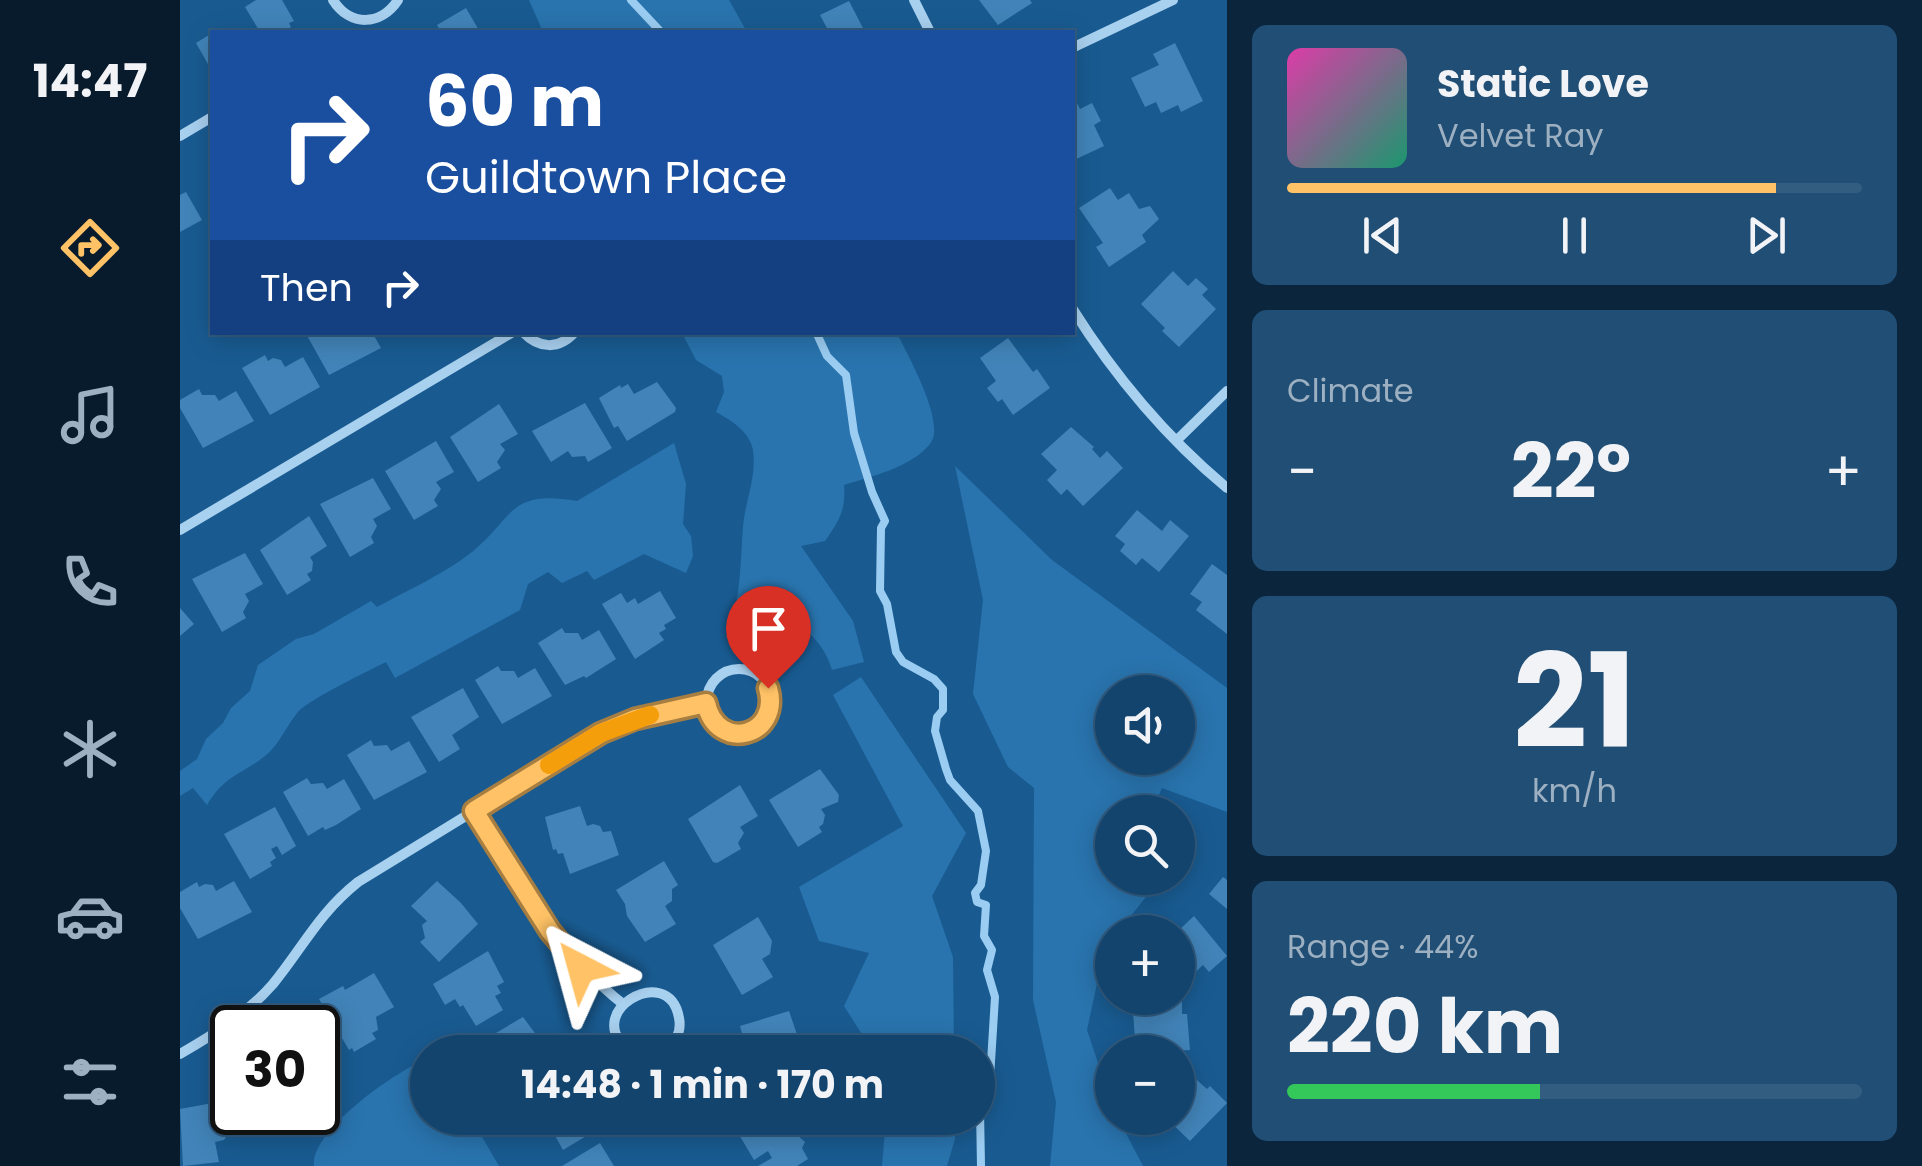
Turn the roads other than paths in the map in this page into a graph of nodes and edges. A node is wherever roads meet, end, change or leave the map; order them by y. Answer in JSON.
{"nodes":[{"id":1,"x":334,"y":0,"type":"edge"},
{"id":2,"x":398,"y":0,"type":"edge"},
{"id":3,"x":914,"y":0,"type":"edge"},
{"id":4,"x":1173,"y":0,"type":"edge"},
{"id":5,"x":353,"y":19,"type":"junction"},
{"id":6,"x":346,"y":30,"type":"edge"},
{"id":7,"x":929,"y":30,"type":"edge"},
{"id":8,"x":1075,"y":47,"type":"edge"},
{"id":9,"x":210,"y":118,"type":"edge"},
{"id":10,"x":180,"y":136,"type":"edge"},
{"id":11,"x":1075,"y":312,"type":"edge"},
{"id":12,"x":507,"y":335,"type":"edge"},
{"id":13,"x":526,"y":335,"type":"edge"},
{"id":14,"x":572,"y":335,"type":"edge"},
{"id":15,"x":1227,"y":390,"type":"edge"},
{"id":16,"x":1176,"y":441,"type":"junction"},
{"id":17,"x":1227,"y":488,"type":"edge"},
{"id":18,"x":180,"y":530,"type":"edge"},
{"id":19,"x":706,"y":703,"type":"junction"},
{"id":20,"x":474,"y":811,"type":"junction"},
{"id":21,"x":623,"y":1004,"type":"junction"},
{"id":22,"x":618,"y":1035,"type":"edge"},
{"id":23,"x":679,"y":1035,"type":"edge"},
{"id":24,"x":180,"y":1054,"type":"edge"}],
"edges":[{"from":1,"to":5,"type":"street"},
{"from":2,"to":5,"type":"street"},
{"from":3,"to":7,"type":"street"},
{"from":4,"to":8,"type":"street"},
{"from":5,"to":6,"type":"street"},
{"from":9,"to":10,"type":"street"},
{"from":11,"to":16,"type":"street"},
{"from":12,"to":18,"type":"street"},
{"from":13,"to":14,"type":"street"},
{"from":15,"to":16,"type":"street"},
{"from":16,"to":17,"type":"street"},
{"from":19,"to":19,"type":"street"},
{"from":19,"to":20,"type":"street"},
{"from":20,"to":21,"type":"street"},
{"from":20,"to":24,"type":"street"},
{"from":21,"to":22,"type":"street"},
{"from":21,"to":23,"type":"street"}]}
